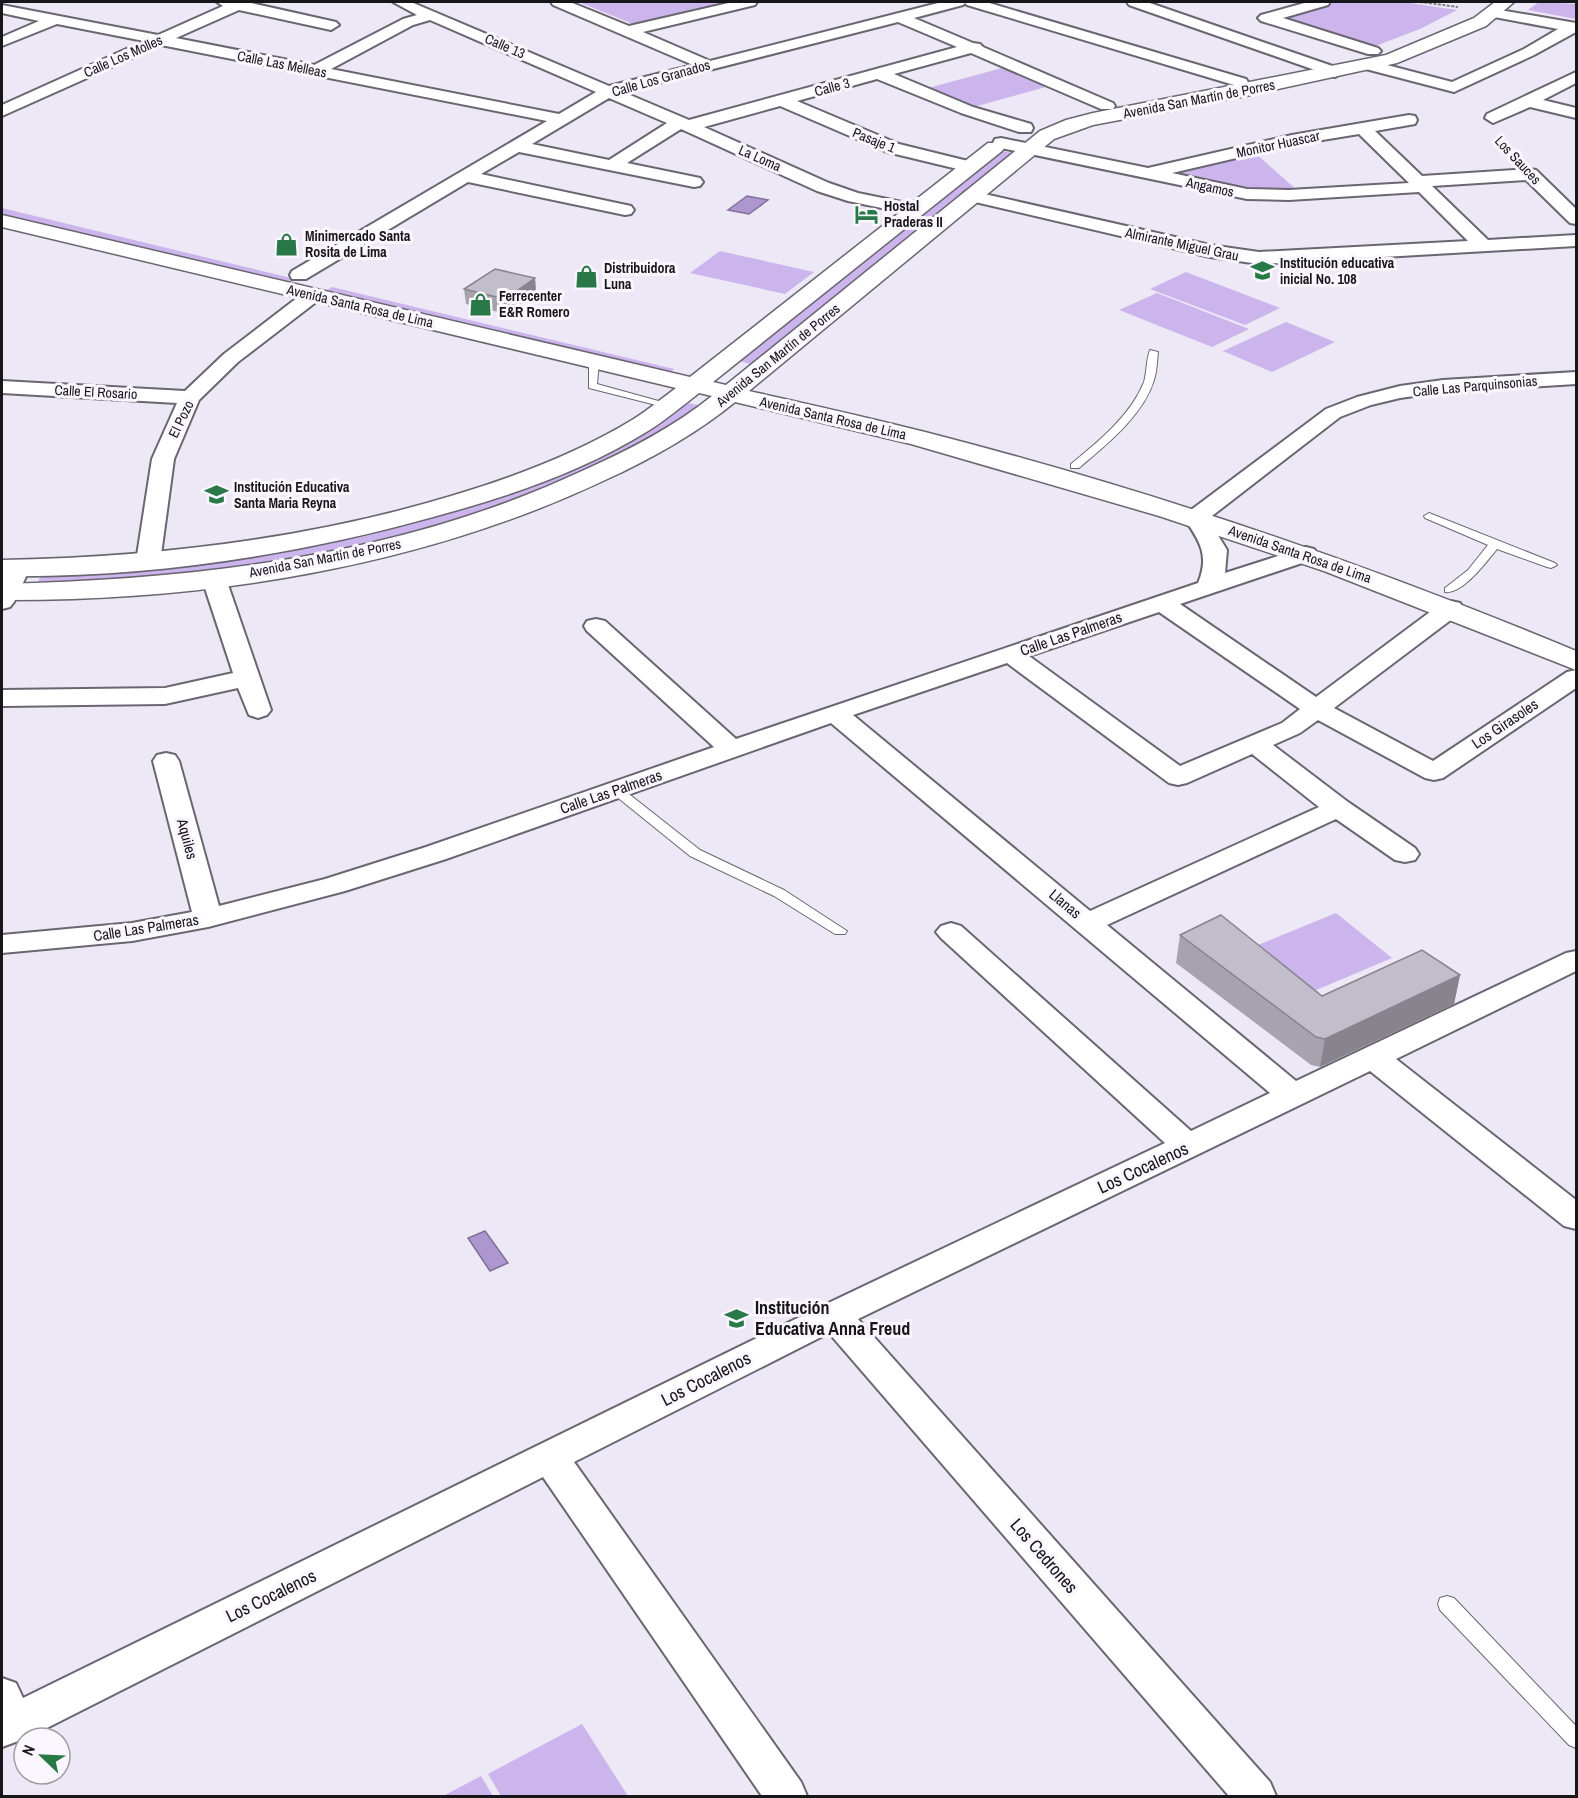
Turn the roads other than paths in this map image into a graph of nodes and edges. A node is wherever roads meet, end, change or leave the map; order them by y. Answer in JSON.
{"nodes":[{"id":1,"x":234,"y":2,"type":"edge"},
{"id":2,"x":400,"y":2,"type":"edge"},
{"id":3,"x":558,"y":2,"type":"edge"},
{"id":4,"x":750,"y":2,"type":"edge"},
{"id":5,"x":958,"y":2,"type":"edge"},
{"id":6,"x":972,"y":2,"type":"edge"},
{"id":7,"x":1134,"y":2,"type":"edge"},
{"id":8,"x":1266,"y":2,"type":"edge"},
{"id":9,"x":1323,"y":2,"type":"edge"},
{"id":10,"x":1499,"y":7,"type":"edge"},
{"id":11,"x":1467,"y":8,"type":"road end"},
{"id":12,"x":2,"y":9,"type":"edge"},
{"id":13,"x":1292,"y":10,"type":"junction"},
{"id":14,"x":431,"y":15,"type":"junction"},
{"id":15,"x":900,"y":17,"type":"junction"},
{"id":16,"x":1268,"y":18,"type":"junction"},
{"id":17,"x":54,"y":20,"type":"junction"},
{"id":18,"x":330,"y":25,"type":"dead end"},
{"id":19,"x":1575,"y":28,"type":"edge"},
{"id":20,"x":629,"y":31,"type":"junction"},
{"id":21,"x":1221,"y":32,"type":"junction"},
{"id":22,"x":159,"y":40,"type":"junction"},
{"id":23,"x":2,"y":42,"type":"edge"},
{"id":24,"x":975,"y":47,"type":"junction"},
{"id":25,"x":1370,"y":58,"type":"junction"},
{"id":26,"x":706,"y":64,"type":"junction"},
{"id":27,"x":1326,"y":69,"type":"junction"},
{"id":28,"x":315,"y":71,"type":"junction"},
{"id":29,"x":879,"y":74,"type":"junction"},
{"id":30,"x":1576,"y":77,"type":"edge"},
{"id":31,"x":1240,"y":82,"type":"junction"},
{"id":32,"x":609,"y":91,"type":"junction"},
{"id":33,"x":783,"y":100,"type":"junction"},
{"id":34,"x":1529,"y":102,"type":"junction"},
{"id":35,"x":1107,"y":106,"type":"junction"},
{"id":36,"x":2,"y":111,"type":"edge"},
{"id":37,"x":1576,"y":113,"type":"edge"},
{"id":38,"x":1493,"y":117,"type":"road end"},
{"id":39,"x":562,"y":119,"type":"junction"},
{"id":40,"x":1409,"y":120,"type":"dead end"},
{"id":41,"x":684,"y":124,"type":"junction"},
{"id":42,"x":1025,"y":128,"type":"junction"},
{"id":43,"x":1362,"y":128,"type":"junction"},
{"id":44,"x":1001,"y":143,"type":"junction"},
{"id":45,"x":516,"y":146,"type":"junction"},
{"id":46,"x":1028,"y":148,"type":"junction"},
{"id":47,"x":613,"y":165,"type":"junction"},
{"id":48,"x":970,"y":167,"type":"junction"},
{"id":49,"x":1149,"y":174,"type":"junction"},
{"id":50,"x":1530,"y":174,"type":"joint"},
{"id":51,"x":465,"y":176,"type":"junction"},
{"id":52,"x":694,"y":182,"type":"dead end"},
{"id":53,"x":1420,"y":184,"type":"junction"},
{"id":54,"x":971,"y":196,"type":"junction"},
{"id":55,"x":2,"y":202,"type":"edge"},
{"id":56,"x":625,"y":210,"type":"dead end"},
{"id":57,"x":915,"y":210,"type":"junction"},
{"id":58,"x":1576,"y":219,"type":"edge"},
{"id":59,"x":2,"y":221,"type":"edge"},
{"id":60,"x":1576,"y":241,"type":"edge"},
{"id":61,"x":1482,"y":244,"type":"junction"},
{"id":62,"x":299,"y":275,"type":"junction"},
{"id":63,"x":313,"y":295,"type":"junction"},
{"id":64,"x":1153,"y":352,"type":"dead end"},
{"id":65,"x":594,"y":362,"type":"junction"},
{"id":66,"x":1576,"y":378,"type":"edge"},
{"id":67,"x":701,"y":380,"type":"junction"},
{"id":68,"x":2,"y":387,"type":"edge"},
{"id":69,"x":736,"y":388,"type":"junction"},
{"id":70,"x":190,"y":398,"type":"junction"},
{"id":71,"x":668,"y":405,"type":"junction"},
{"id":72,"x":1075,"y":466,"type":"junction"},
{"id":73,"x":468,"y":499,"type":"junction"},
{"id":74,"x":1202,"y":512,"type":"junction"},
{"id":75,"x":1429,"y":516,"type":"dead end"},
{"id":76,"x":490,"y":518,"type":"junction"},
{"id":77,"x":350,"y":532,"type":"junction"},
{"id":78,"x":1494,"y":544,"type":"junction"},
{"id":79,"x":368,"y":553,"type":"junction"},
{"id":80,"x":1306,"y":554,"type":"junction"},
{"id":81,"x":148,"y":562,"type":"junction"},
{"id":82,"x":1551,"y":565,"type":"dead end"},
{"id":83,"x":214,"y":579,"type":"junction"},
{"id":84,"x":6,"y":584,"type":"edge"},
{"id":85,"x":1208,"y":586,"type":"junction"},
{"id":86,"x":1450,"y":599,"type":"junction"},
{"id":87,"x":1162,"y":603,"type":"junction"},
{"id":88,"x":596,"y":627,"type":"dead end"},
{"id":89,"x":1576,"y":641,"type":"edge"},
{"id":90,"x":1011,"y":654,"type":"junction"},
{"id":91,"x":1576,"y":661,"type":"edge"},
{"id":92,"x":1576,"y":676,"type":"edge"},
{"id":93,"x":247,"y":678,"type":"junction"},
{"id":94,"x":2,"y":698,"type":"edge"},
{"id":95,"x":1316,"y":709,"type":"junction"},
{"id":96,"x":258,"y":710,"type":"dead end"},
{"id":97,"x":835,"y":713,"type":"junction"},
{"id":98,"x":1255,"y":744,"type":"junction"},
{"id":99,"x":732,"y":749,"type":"junction"},
{"id":100,"x":166,"y":760,"type":"dead end"},
{"id":101,"x":616,"y":790,"type":"junction"},
{"id":102,"x":1338,"y":808,"type":"junction"},
{"id":103,"x":1406,"y":854,"type":"dead end"},
{"id":104,"x":208,"y":918,"type":"junction"},
{"id":105,"x":1088,"y":923,"type":"junction"},
{"id":106,"x":840,"y":931,"type":"dead end"},
{"id":107,"x":951,"y":932,"type":"dead end"},
{"id":108,"x":2,"y":944,"type":"edge"},
{"id":109,"x":1576,"y":960,"type":"edge"},
{"id":110,"x":1373,"y":1058,"type":"junction"},
{"id":111,"x":1293,"y":1096,"type":"junction"},
{"id":112,"x":1188,"y":1146,"type":"junction"},
{"id":113,"x":1576,"y":1217,"type":"edge"},
{"id":114,"x":834,"y":1315,"type":"junction"},
{"id":115,"x":550,"y":1457,"type":"junction"},
{"id":116,"x":1447,"y":1604,"type":"dead end"},
{"id":117,"x":6,"y":1716,"type":"edge"},
{"id":118,"x":1576,"y":1739,"type":"edge"},
{"id":119,"x":786,"y":1797,"type":"edge"},
{"id":120,"x":1255,"y":1797,"type":"edge"}],
"edges":[{"from":1,"to":18,"type":"street"},
{"from":1,"to":22,"type":"street","name":"Calle Los Molles"},
{"from":2,"to":14,"type":"street","name":"Calle 13"},
{"from":3,"to":20,"type":"street"},
{"from":4,"to":20,"type":"street"},
{"from":5,"to":15,"type":"street","name":"Calle Los Granados"},
{"from":6,"to":31,"type":"street"},
{"from":7,"to":21,"type":"street"},
{"from":8,"to":13,"type":"street"},
{"from":9,"to":13,"type":"street"},
{"from":10,"to":19,"type":"street"},
{"from":10,"to":25,"type":"main road","name":"Avenida San Martín de Porres"},
{"from":11,"to":25,"type":"main road","name":"Avenida San Martín de Porres"},
{"from":12,"to":17,"type":"street","name":"Calle Las Melleas"},
{"from":13,"to":16,"type":"street"},
{"from":14,"to":28,"type":"street"},
{"from":14,"to":32,"type":"street","name":"Calle 13"},
{"from":15,"to":24,"type":"street"},
{"from":15,"to":26,"type":"street","name":"Calle Los Granados"},
{"from":16,"to":21,"type":"street"},
{"from":16,"to":25,"type":"street"},
{"from":17,"to":22,"type":"street","name":"Calle Las Melleas"},
{"from":17,"to":23,"type":"street"},
{"from":19,"to":25,"type":"street"},
{"from":20,"to":26,"type":"street"},
{"from":21,"to":27,"type":"street"},
{"from":22,"to":28,"type":"street","name":"Calle Las Melleas"},
{"from":22,"to":36,"type":"street","name":"Calle Los Molles"},
{"from":24,"to":29,"type":"street","name":"Calle 3"},
{"from":24,"to":35,"type":"street"},
{"from":25,"to":27,"type":"main road","name":"Avenida San Martín de Porres"},
{"from":26,"to":32,"type":"street","name":"Calle Los Granados"},
{"from":27,"to":31,"type":"main road","name":"Avenida San Martín de Porres"},
{"from":27,"to":46,"type":"main road","name":"Avenida San Martín de Porres"},
{"from":28,"to":39,"type":"street","name":"Calle Las Melleas"},
{"from":29,"to":33,"type":"street","name":"Calle 3"},
{"from":29,"to":42,"type":"street"},
{"from":30,"to":34,"type":"street","name":"Los Sauces"},
{"from":31,"to":35,"type":"main road","name":"Avenida San Martín de Porres"},
{"from":32,"to":39,"type":"street","name":"Calle Los Granados"},
{"from":32,"to":41,"type":"street","name":"La Loma"},
{"from":33,"to":41,"type":"street","name":"Calle 3"},
{"from":33,"to":48,"type":"street","name":"Pasaje 1"},
{"from":34,"to":37,"type":"street"},
{"from":34,"to":38,"type":"street","name":"Los Sauces"},
{"from":35,"to":42,"type":"main road","name":"Avenida San Martín de Porres"},
{"from":39,"to":45,"type":"street","name":"Calle Los Granados"},
{"from":40,"to":43,"type":"street","name":"Monitor Huascar"},
{"from":41,"to":47,"type":"street","name":"Calle 3"},
{"from":41,"to":57,"type":"street","name":"La Loma"},
{"from":42,"to":44,"type":"main road","name":"Avenida San Martín de Porres"},
{"from":43,"to":49,"type":"street","name":"Monitor Huascar"},
{"from":43,"to":53,"type":"street"},
{"from":44,"to":46,"type":"street","name":"Angamos"},
{"from":44,"to":48,"type":"main road","name":"Avenida San Martín de Porres"},
{"from":45,"to":47,"type":"street"},
{"from":45,"to":51,"type":"street","name":"Calle Los Granados"},
{"from":46,"to":49,"type":"street","name":"Angamos"},
{"from":46,"to":54,"type":"main road","name":"Avenida San Martín de Porres"},
{"from":47,"to":52,"type":"street"},
{"from":48,"to":57,"type":"main road","name":"Avenida San Martín de Porres"},
{"from":49,"to":53,"type":"street","name":"Angamos"},
{"from":50,"to":53,"type":"street","name":"Angamos"},
{"from":50,"to":58,"type":"street","name":"Los Sauces"},
{"from":51,"to":56,"type":"street"},
{"from":51,"to":62,"type":"street","name":"Calle Los Granados"},
{"from":53,"to":61,"type":"street"},
{"from":54,"to":61,"type":"street","name":"Almirante Miguel Grau"},
{"from":54,"to":69,"type":"main road","name":"Avenida San Martín de Porres"},
{"from":55,"to":62,"type":"main road","name":"Avenida Santa Rosa de Lima"},
{"from":57,"to":67,"type":"main road","name":"Avenida San Martín de Porres"},
{"from":59,"to":63,"type":"main road","name":"Avenida Santa Rosa de Lima"},
{"from":60,"to":61,"type":"street","name":"Almirante Miguel Grau"},
{"from":62,"to":67,"type":"main road","name":"Avenida Santa Rosa de Lima"},
{"from":63,"to":65,"type":"main road","name":"Avenida Santa Rosa de Lima"},
{"from":63,"to":70,"type":"street","name":"El Pozo"},
{"from":64,"to":72,"type":"lane"},
{"from":65,"to":67,"type":"main road","name":"Avenida Santa Rosa de Lima"},
{"from":65,"to":71,"type":"lane"},
{"from":66,"to":74,"type":"street","name":"Calle Las Parquinsonias"},
{"from":67,"to":69,"type":"main road","name":"Avenida Santa Rosa de Lima"},
{"from":67,"to":71,"type":"main road","name":"Avenida San Martín de Porres"},
{"from":68,"to":70,"type":"street","name":"Calle El Rosario"},
{"from":69,"to":72,"type":"main road","name":"Avenida Santa Rosa de Lima"},
{"from":69,"to":74,"type":"main road","name":"Avenida Santa Rosa de Lima"},
{"from":69,"to":76,"type":"main road","name":"Avenida San Martín de Porres"},
{"from":70,"to":81,"type":"street","name":"El Pozo"},
{"from":71,"to":73,"type":"main road","name":"Avenida San Martín de Porres"},
{"from":72,"to":74,"type":"main road","name":"Avenida Santa Rosa de Lima"},
{"from":73,"to":76,"type":"main road"},
{"from":73,"to":77,"type":"main road","name":"Avenida San Martín de Porres"},
{"from":74,"to":80,"type":"main road","name":"Avenida Santa Rosa de Lima"},
{"from":74,"to":85,"type":"street"},
{"from":74,"to":86,"type":"main road","name":"Avenida Santa Rosa de Lima"},
{"from":75,"to":78,"type":"lane"},
{"from":76,"to":79,"type":"main road","name":"Avenida San Martín de Porres"},
{"from":77,"to":79,"type":"main road"},
{"from":77,"to":81,"type":"main road","name":"Avenida San Martín de Porres"},
{"from":78,"to":82,"type":"lane"},
{"from":78,"to":86,"type":"lane"},
{"from":79,"to":83,"type":"main road","name":"Avenida San Martín de Porres"},
{"from":80,"to":85,"type":"street","name":"Calle Las Palmeras"},
{"from":80,"to":86,"type":"main road","name":"Avenida Santa Rosa de Lima"},
{"from":81,"to":84,"type":"main road","name":"Avenida San Martín de Porres"},
{"from":83,"to":84,"type":"main road","name":"Avenida San Martín de Porres"},
{"from":83,"to":93,"type":"street"},
{"from":85,"to":87,"type":"street","name":"Calle Las Palmeras"},
{"from":86,"to":89,"type":"main road","name":"Avenida Santa Rosa de Lima"},
{"from":86,"to":91,"type":"main road","name":"Avenida Santa Rosa de Lima"},
{"from":86,"to":95,"type":"street"},
{"from":87,"to":90,"type":"street","name":"Calle Las Palmeras"},
{"from":87,"to":95,"type":"street"},
{"from":88,"to":99,"type":"street"},
{"from":90,"to":97,"type":"street","name":"Calle Las Palmeras"},
{"from":90,"to":98,"type":"street"},
{"from":92,"to":95,"type":"street","name":"Los Girasoles"},
{"from":93,"to":94,"type":"street"},
{"from":93,"to":96,"type":"street"},
{"from":95,"to":98,"type":"street"},
{"from":97,"to":99,"type":"street","name":"Calle Las Palmeras"},
{"from":97,"to":105,"type":"street","name":"Llanas"},
{"from":98,"to":102,"type":"street"},
{"from":99,"to":101,"type":"street","name":"Calle Las Palmeras"},
{"from":100,"to":104,"type":"street","name":"Aquiles"},
{"from":101,"to":104,"type":"street","name":"Calle Las Palmeras"},
{"from":101,"to":106,"type":"lane"},
{"from":102,"to":103,"type":"street"},
{"from":102,"to":105,"type":"street"},
{"from":104,"to":108,"type":"street","name":"Calle Las Palmeras"},
{"from":105,"to":111,"type":"street","name":"Llanas"},
{"from":107,"to":112,"type":"street"},
{"from":109,"to":110,"type":"street","name":"Los Cocalenos"},
{"from":110,"to":111,"type":"street","name":"Los Cocalenos"},
{"from":110,"to":113,"type":"street"},
{"from":111,"to":112,"type":"street","name":"Los Cocalenos"},
{"from":112,"to":114,"type":"street","name":"Los Cocalenos"},
{"from":114,"to":115,"type":"street","name":"Los Cocalenos"},
{"from":114,"to":120,"type":"street","name":"Los Cedrones"},
{"from":115,"to":117,"type":"street","name":"Los Cocalenos"},
{"from":115,"to":119,"type":"street"},
{"from":116,"to":118,"type":"lane"}]}
